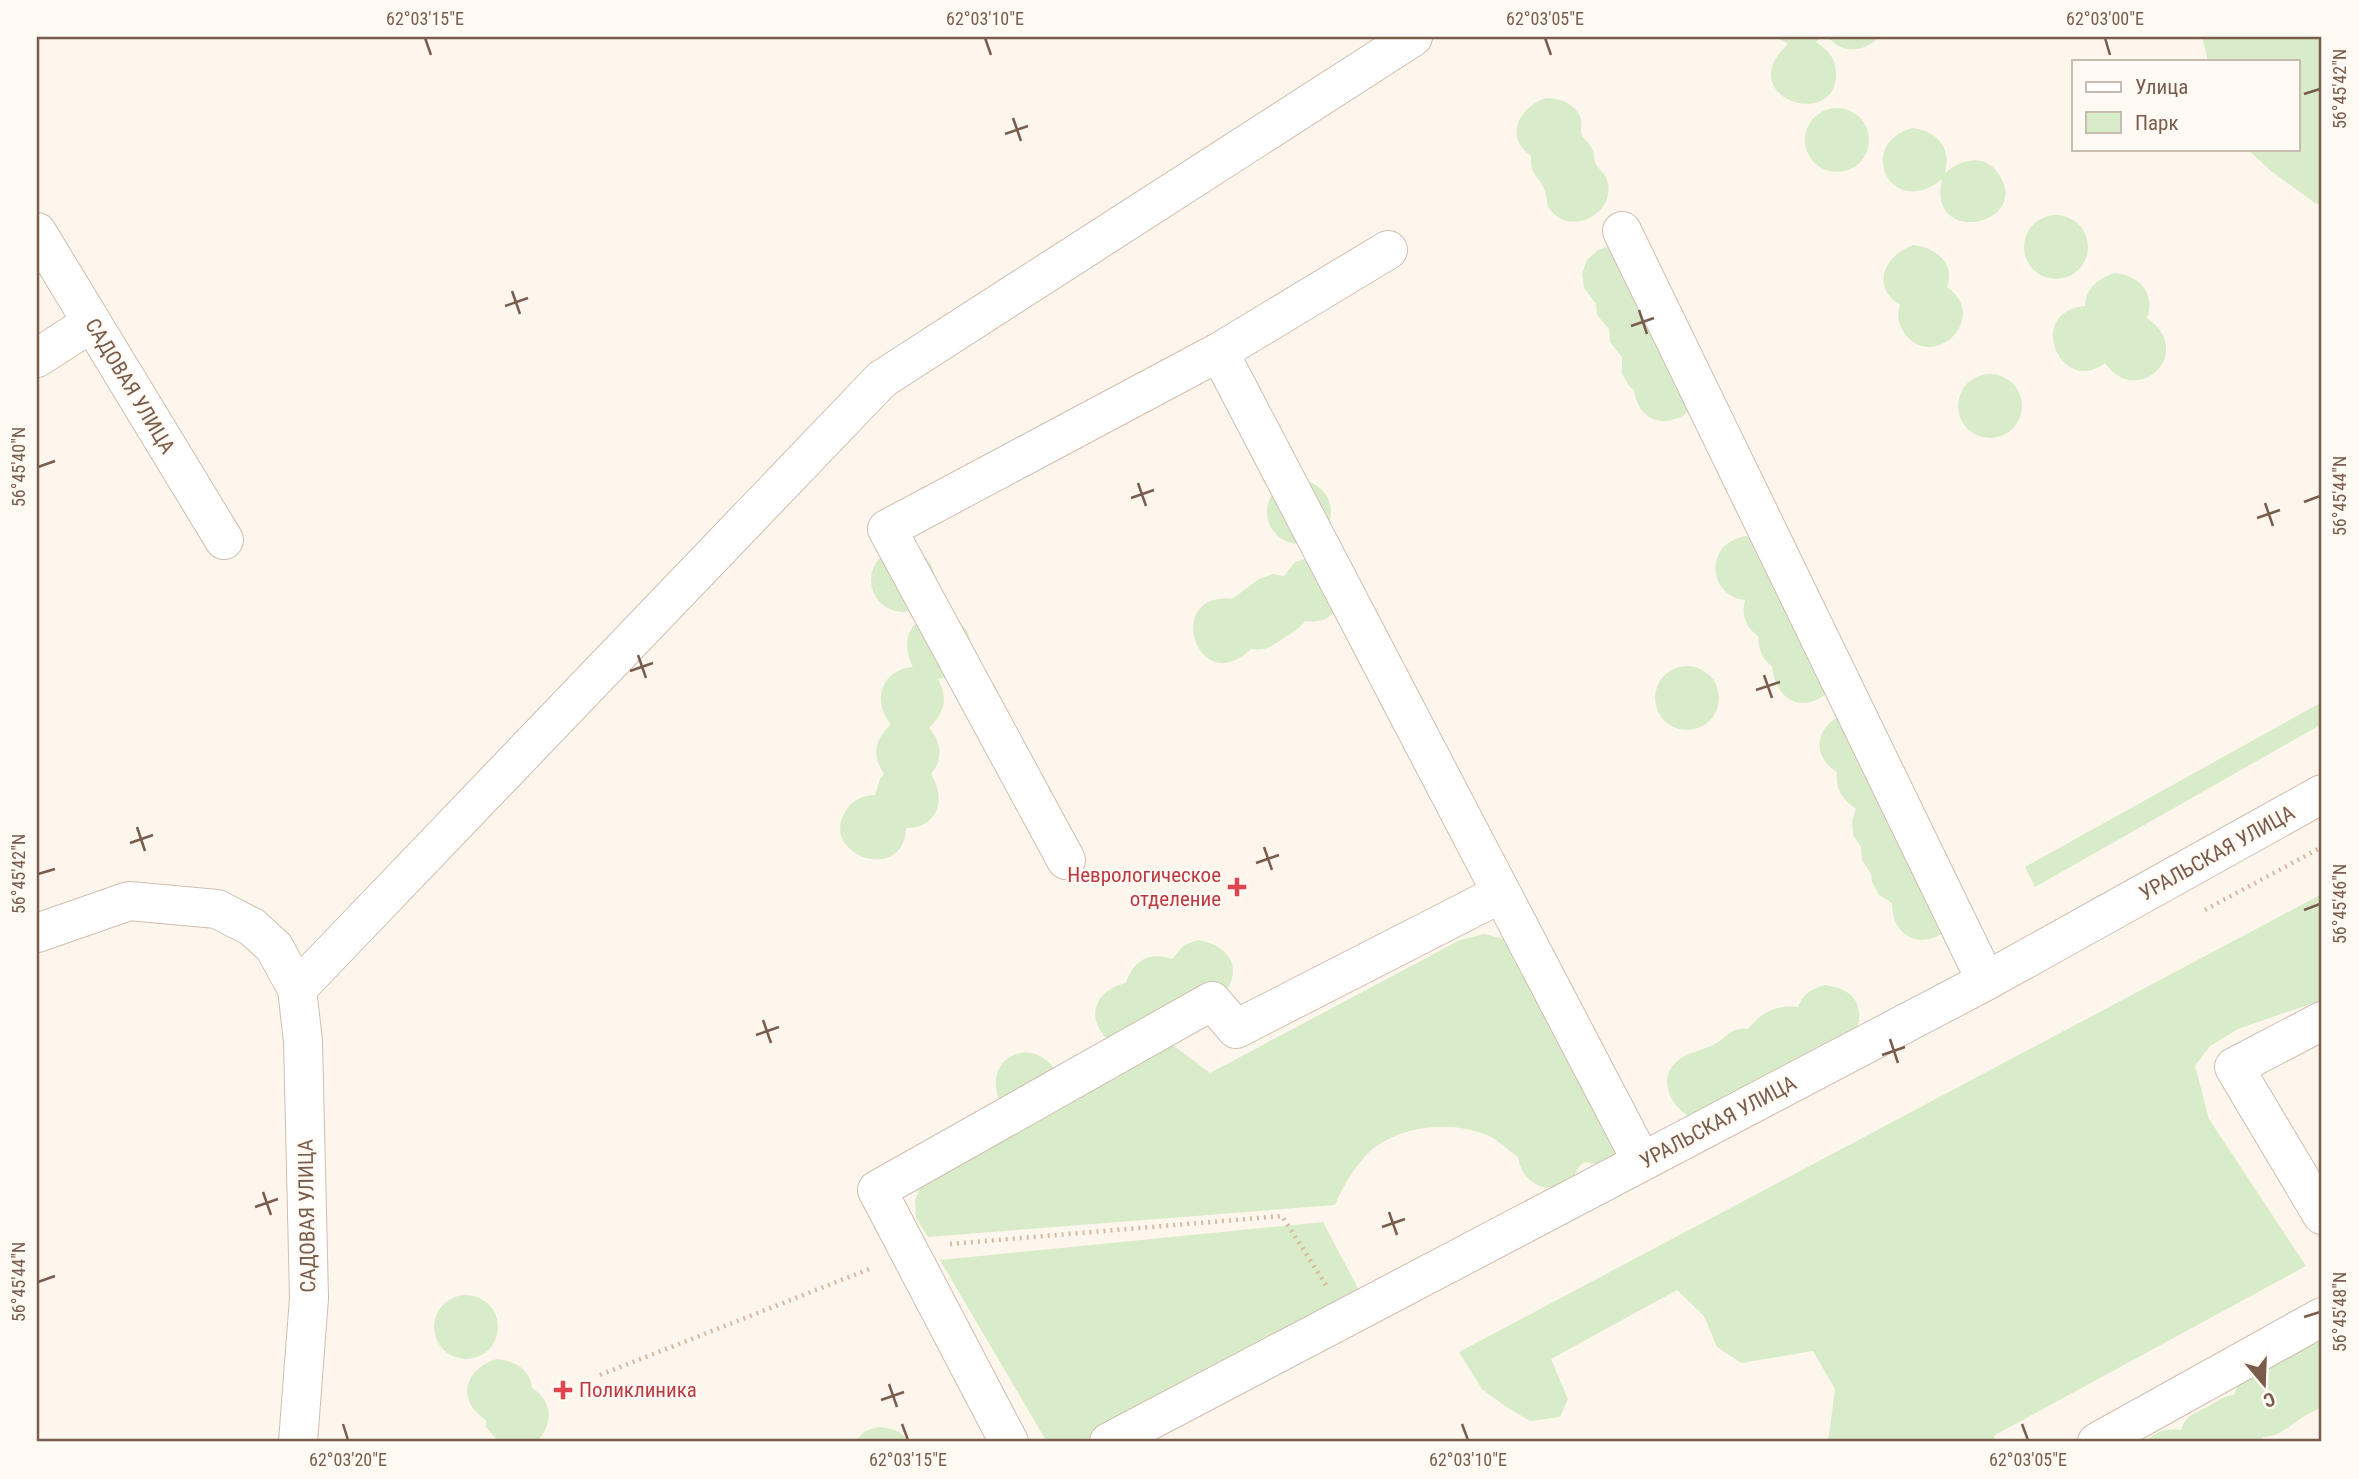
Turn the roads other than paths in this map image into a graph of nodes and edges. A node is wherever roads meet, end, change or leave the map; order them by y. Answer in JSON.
{"nodes":[{"id":1,"x":1413,"y":37,"type":"edge"},
{"id":2,"x":1622,"y":231,"type":"dead end"},
{"id":3,"x":37,"y":232,"type":"edge"},
{"id":4,"x":1388,"y":250,"type":"dead end"},
{"id":5,"x":91,"y":323,"type":"junction"},
{"id":6,"x":1219,"y":352,"type":"junction"},
{"id":7,"x":37,"y":358,"type":"edge"},
{"id":8,"x":224,"y":540,"type":"dead end"},
{"id":9,"x":2322,"y":794,"type":"edge"},
{"id":10,"x":1066,"y":860,"type":"dead end"},
{"id":11,"x":1500,"y":894,"type":"junction"},
{"id":12,"x":37,"y":933,"type":"edge"},
{"id":13,"x":1986,"y":981,"type":"junction"},
{"id":14,"x":297,"y":989,"type":"junction"},
{"id":15,"x":2322,"y":1021,"type":"edge"},
{"id":16,"x":1642,"y":1162,"type":"junction"},
{"id":17,"x":2322,"y":1215,"type":"edge"},
{"id":18,"x":2322,"y":1317,"type":"edge"},
{"id":19,"x":298,"y":1442,"type":"edge"},
{"id":20,"x":1009,"y":1442,"type":"edge"},
{"id":21,"x":1109,"y":1442,"type":"edge"},
{"id":22,"x":2097,"y":1442,"type":"edge"}],
"edges":[{"from":1,"to":14,"type":"street"},
{"from":2,"to":13,"type":"street"},
{"from":3,"to":5,"type":"street","name":"САДОВАЯ УЛИЦА"},
{"from":4,"to":6,"type":"street"},
{"from":5,"to":7,"type":"street"},
{"from":5,"to":8,"type":"street","name":"САДОВАЯ УЛИЦА"},
{"from":6,"to":10,"type":"street"},
{"from":6,"to":11,"type":"street"},
{"from":9,"to":13,"type":"street","name":"УРАЛЬСКАЯ УЛИЦА"},
{"from":11,"to":16,"type":"street"},
{"from":11,"to":20,"type":"street"},
{"from":12,"to":14,"type":"street"},
{"from":13,"to":16,"type":"street","name":"УРАЛЬСКАЯ УЛИЦА"},
{"from":14,"to":19,"type":"street","name":"САДОВАЯ УЛИЦА"},
{"from":15,"to":17,"type":"street"},
{"from":16,"to":21,"type":"street","name":"УРАЛЬСКАЯ УЛИЦА"},
{"from":18,"to":22,"type":"street"}]}
